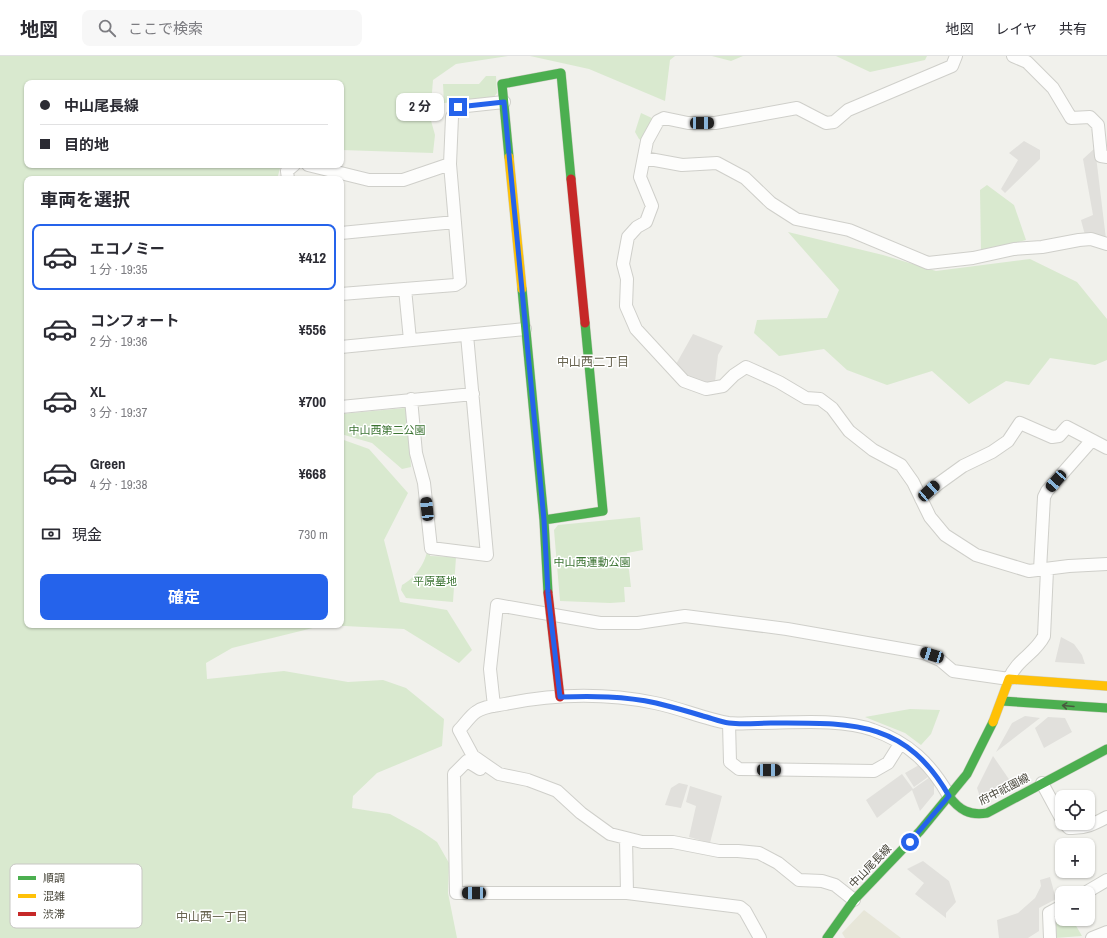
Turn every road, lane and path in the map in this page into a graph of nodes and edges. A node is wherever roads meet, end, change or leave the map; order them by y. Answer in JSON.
{"nodes":[{"id":1,"x":956,"y":56,"type":"edge"},
{"id":2,"x":1013,"y":56,"type":"edge"},
{"id":3,"x":504,"y":102,"type":"junction"},
{"id":4,"x":1107,"y":157,"type":"edge"},
{"id":5,"x":644,"y":158,"type":"junction"},
{"id":6,"x":450,"y":164,"type":"junction"},
{"id":7,"x":320,"y":168,"type":"edge"},
{"id":8,"x":455,"y":222,"type":"junction"},
{"id":9,"x":344,"y":233,"type":"edge"},
{"id":10,"x":1107,"y":244,"type":"edge"},
{"id":11,"x":405,"y":289,"type":"junction"},
{"id":12,"x":344,"y":294,"type":"edge"},
{"id":13,"x":526,"y":330,"type":"junction"},
{"id":14,"x":467,"y":336,"type":"junction"},
{"id":15,"x":410,"y":340,"type":"junction"},
{"id":16,"x":344,"y":347,"type":"edge"},
{"id":17,"x":473,"y":394,"type":"junction"},
{"id":18,"x":412,"y":399,"type":"junction"},
{"id":19,"x":344,"y":407,"type":"edge"},
{"id":20,"x":1092,"y":440,"type":"junction"},
{"id":21,"x":1107,"y":448,"type":"edge"},
{"id":22,"x":921,"y":499,"type":"junction"},
{"id":23,"x":544,"y":520,"type":"junction"},
{"id":24,"x":1107,"y":564,"type":"edge"},
{"id":25,"x":1044,"y":570,"type":"junction"},
{"id":26,"x":1009,"y":680,"type":"junction"},
{"id":27,"x":1107,"y":686,"type":"edge"},
{"id":28,"x":560,"y":697,"type":"junction"},
{"id":29,"x":1002,"y":701,"type":"junction"},
{"id":30,"x":494,"y":706,"type":"junction"},
{"id":31,"x":1107,"y":708,"type":"edge"},
{"id":32,"x":729,"y":723,"type":"junction"},
{"id":33,"x":900,"y":744,"type":"junction"},
{"id":34,"x":1107,"y":749,"type":"edge"},
{"id":35,"x":521,"y":778,"type":"junction"},
{"id":36,"x":1042,"y":783,"type":"junction"},
{"id":37,"x":949,"y":796,"type":"junction"},
{"id":38,"x":1055,"y":807,"type":"edge"},
{"id":39,"x":1107,"y":817,"type":"edge"},
{"id":40,"x":1095,"y":823,"type":"edge"},
{"id":41,"x":626,"y":838,"type":"junction"},
{"id":42,"x":1107,"y":880,"type":"edge"},
{"id":43,"x":1095,"y":887,"type":"edge"},
{"id":44,"x":627,"y":893,"type":"junction"},
{"id":45,"x":854,"y":900,"type":"junction"},
{"id":46,"x":1055,"y":910,"type":"edge"},
{"id":47,"x":1107,"y":932,"type":"edge"},
{"id":48,"x":760,"y":938,"type":"edge"},
{"id":49,"x":827,"y":938,"type":"edge"},
{"id":50,"x":1050,"y":938,"type":"edge"},
{"id":51,"x":1092,"y":938,"type":"edge"}],
"edges":[{"from":1,"to":5,"type":"street"},
{"from":2,"to":4,"type":"street"},
{"from":3,"to":6,"type":"street"},
{"from":3,"to":13,"type":"street"},
{"from":3,"to":23,"type":"street"},
{"from":5,"to":10,"type":"street"},
{"from":5,"to":22,"type":"street"},
{"from":6,"to":7,"type":"street"},
{"from":6,"to":8,"type":"street"},
{"from":8,"to":9,"type":"street"},
{"from":8,"to":11,"type":"street"},
{"from":11,"to":12,"type":"street"},
{"from":11,"to":15,"type":"street"},
{"from":13,"to":14,"type":"street"},
{"from":13,"to":23,"type":"street"},
{"from":14,"to":15,"type":"street"},
{"from":14,"to":17,"type":"street"},
{"from":15,"to":16,"type":"street"},
{"from":17,"to":18,"type":"street"},
{"from":17,"to":18,"type":"street"},
{"from":18,"to":19,"type":"street"},
{"from":20,"to":21,"type":"street"},
{"from":20,"to":22,"type":"street"},
{"from":20,"to":25,"type":"street"},
{"from":22,"to":25,"type":"street"},
{"from":23,"to":28,"type":"street","bridge":true},
{"from":24,"to":25,"type":"street"},
{"from":25,"to":26,"type":"street"},
{"from":26,"to":27,"type":"street"},
{"from":26,"to":29,"type":"street"},
{"from":26,"to":30,"type":"street"},
{"from":28,"to":30,"type":"street"},
{"from":28,"to":32,"type":"street"},
{"from":31,"to":29,"type":"street","one_way":true},
{"from":29,"to":37,"type":"street"},
{"from":30,"to":35,"type":"street"},
{"from":32,"to":33,"type":"street"},
{"from":32,"to":33,"type":"street"},
{"from":33,"to":37,"type":"street"},
{"from":34,"to":36,"type":"street","name":"府中祇園線"},
{"from":35,"to":41,"type":"street"},
{"from":35,"to":44,"type":"street"},
{"from":36,"to":37,"type":"street","name":"府中祇園線"},
{"from":36,"to":38,"type":"street"},
{"from":37,"to":45,"type":"street","name":"中山尾長線"},
{"from":39,"to":40,"type":"street"},
{"from":41,"to":44,"type":"street"},
{"from":41,"to":45,"type":"street"},
{"from":42,"to":43,"type":"street"},
{"from":44,"to":48,"type":"street"},
{"from":45,"to":49,"type":"street","name":"中山尾長線"},
{"from":46,"to":50,"type":"street"},
{"from":47,"to":51,"type":"street"}]}
